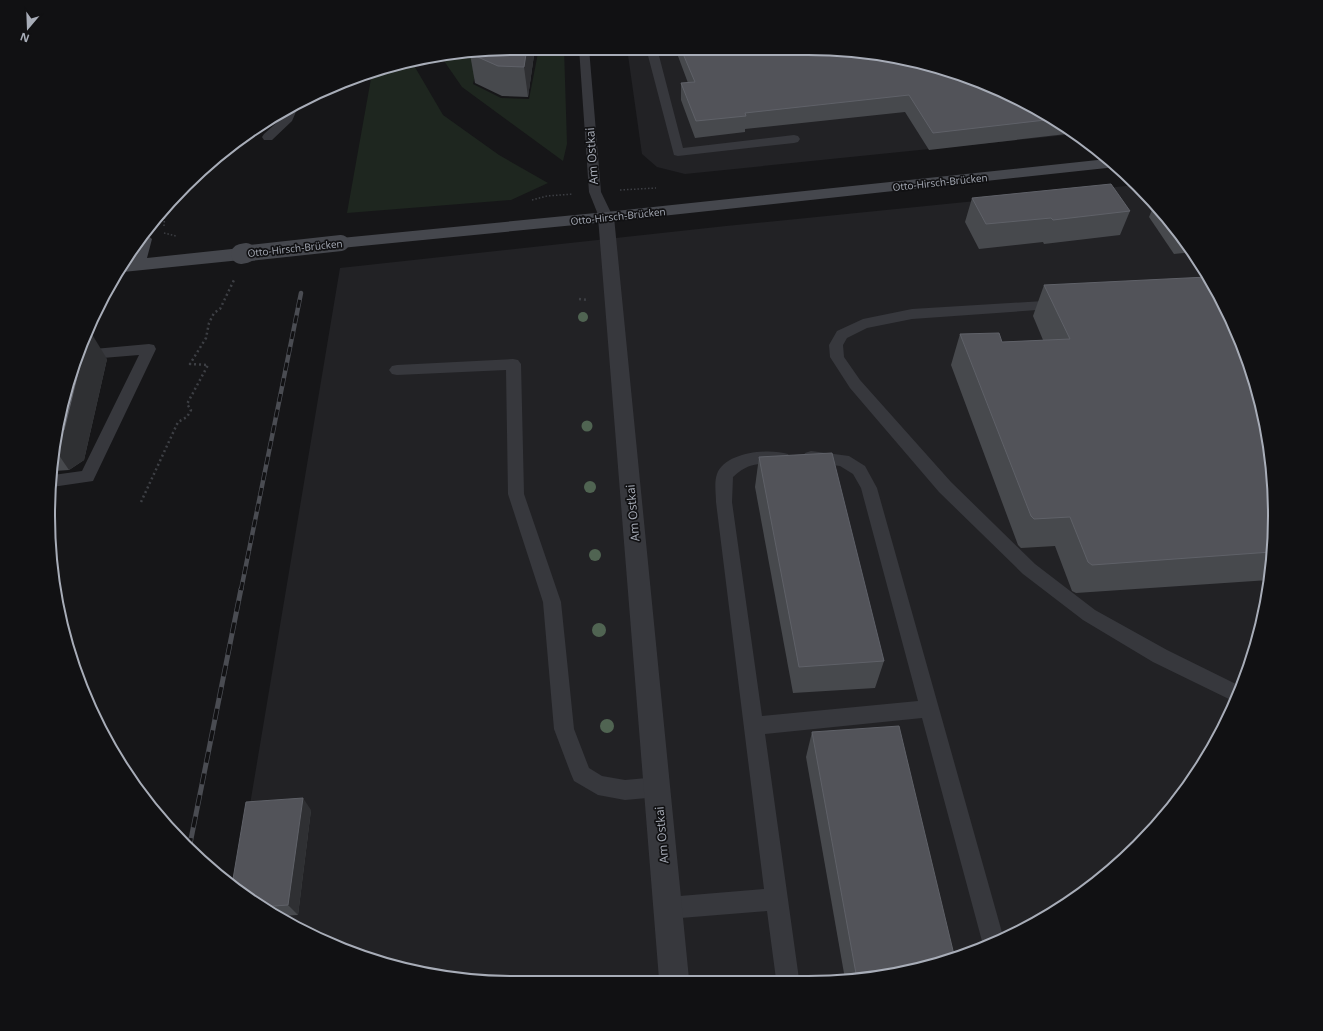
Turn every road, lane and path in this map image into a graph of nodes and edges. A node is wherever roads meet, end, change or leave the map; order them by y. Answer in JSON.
{"nodes":[{"id":1,"x":585,"y":55,"type":"edge"},
{"id":2,"x":653,"y":55,"type":"edge"},
{"id":3,"x":289,"y":115,"type":"edge"},
{"id":4,"x":268,"y":136,"type":"dead end"},
{"id":5,"x":794,"y":139,"type":"dead end"},
{"id":6,"x":1105,"y":164,"type":"edge"},
{"id":7,"x":606,"y":217,"type":"junction"},
{"id":8,"x":164,"y":218,"type":"edge"},
{"id":9,"x":166,"y":233,"type":"dead end"},
{"id":10,"x":130,"y":265,"type":"edge"},
{"id":11,"x":237,"y":275,"type":"dead end"},
{"id":12,"x":579,"y":299,"type":"dead end"},
{"id":13,"x":589,"y":300,"type":"dead end"},
{"id":14,"x":1077,"y":304,"type":"edge"},
{"id":15,"x":84,"y":355,"type":"edge"},
{"id":16,"x":397,"y":370,"type":"dead end"},
{"id":17,"x":56,"y":480,"type":"edge"},
{"id":18,"x":141,"y":502,"type":"dead end"},
{"id":19,"x":1233,"y":692,"type":"edge"},
{"id":20,"x":929,"y":709,"type":"junction"},
{"id":21,"x":754,"y":726,"type":"junction"},
{"id":22,"x":658,"y":788,"type":"junction"},
{"id":23,"x":777,"y":899,"type":"junction"},
{"id":24,"x":668,"y":908,"type":"junction"},
{"id":25,"x":992,"y":937,"type":"edge"},
{"id":26,"x":674,"y":976,"type":"edge"},
{"id":27,"x":787,"y":976,"type":"edge"}],
"edges":[{"from":1,"to":7,"type":"lane","name":"Am Ostkai"},
{"from":2,"to":5,"type":"lane"},
{"from":3,"to":4,"type":"lane"},
{"from":6,"to":7,"type":"main road","name":"Otto-Hirsch-Brücken"},
{"from":7,"to":10,"type":"main road","name":"Otto-Hirsch-Brücken","bridge":true},
{"from":7,"to":22,"type":"street","name":"Am Ostkai"},
{"from":8,"to":9,"type":"path"},
{"from":11,"to":18,"type":"path"},
{"from":12,"to":13,"type":"path"},
{"from":14,"to":19,"type":"lane"},
{"from":15,"to":17,"type":"lane"},
{"from":16,"to":22,"type":"lane"},
{"from":20,"to":21,"type":"lane"},
{"from":20,"to":21,"type":"lane"},
{"from":20,"to":25,"type":"lane"},
{"from":21,"to":23,"type":"lane"},
{"from":22,"to":24,"type":"street","name":"Am Ostkai"},
{"from":23,"to":24,"type":"lane"},
{"from":23,"to":27,"type":"lane"},
{"from":24,"to":26,"type":"street","name":"Am Ostkai"}]}
